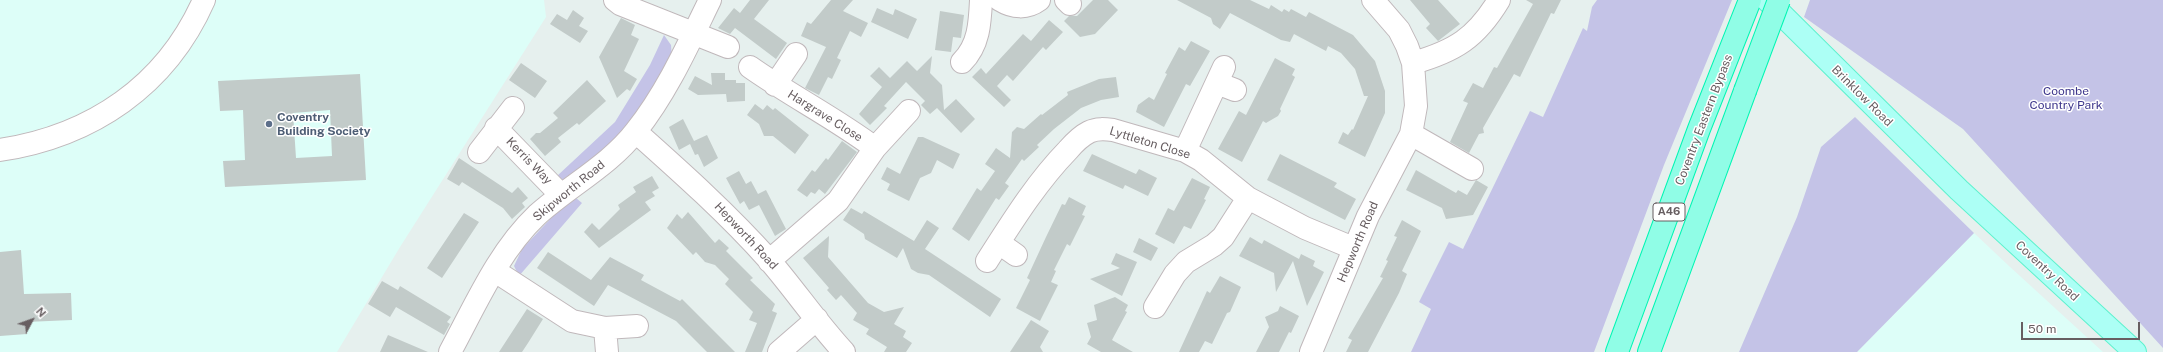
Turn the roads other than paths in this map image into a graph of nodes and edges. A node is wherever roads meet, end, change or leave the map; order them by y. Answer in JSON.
{"nodes":[{"id":1,"x":204,"y":0,"type":"edge"},
{"id":2,"x":615,"y":0,"type":"edge"},
{"id":3,"x":710,"y":0,"type":"edge"},
{"id":4,"x":981,"y":0,"type":"edge"},
{"id":5,"x":1000,"y":0,"type":"edge"},
{"id":6,"x":1039,"y":0,"type":"edge"},
{"id":7,"x":1373,"y":0,"type":"edge"},
{"id":8,"x":1499,"y":0,"type":"edge"},
{"id":9,"x":1750,"y":0,"type":"edge"},
{"id":10,"x":1767,"y":0,"type":"edge"},
{"id":11,"x":1779,"y":0,"type":"edge"},
{"id":12,"x":693,"y":33,"type":"junction"},
{"id":13,"x":728,"y":47,"type":"dead end"},
{"id":14,"x":796,"y":54,"type":"dead end"},
{"id":15,"x":962,"y":62,"type":"dead end"},
{"id":16,"x":1413,"y":63,"type":"junction"},
{"id":17,"x":750,"y":67,"type":"dead end"},
{"id":18,"x":1225,"y":80,"type":"dead end"},
{"id":19,"x":775,"y":85,"type":"junction"},
{"id":20,"x":513,"y":108,"type":"dead end"},
{"id":21,"x":909,"y":111,"type":"dead end"},
{"id":22,"x":496,"y":128,"type":"junction"},
{"id":23,"x":636,"y":132,"type":"junction"},
{"id":24,"x":1410,"y":134,"type":"junction"},
{"id":25,"x":875,"y":148,"type":"junction"},
{"id":26,"x":0,"y":150,"type":"edge"},
{"id":27,"x":1185,"y":151,"type":"junction"},
{"id":28,"x":479,"y":152,"type":"dead end"},
{"id":29,"x":1472,"y":169,"type":"dead end"},
{"id":30,"x":1959,"y":190,"type":"joint"},
{"id":31,"x":562,"y":195,"type":"junction"},
{"id":32,"x":1248,"y":198,"type":"junction"},
{"id":33,"x":1353,"y":248,"type":"junction"},
{"id":34,"x":1001,"y":253,"type":"dead end"},
{"id":35,"x":770,"y":261,"type":"junction"},
{"id":36,"x":495,"y":271,"type":"junction"},
{"id":37,"x":1155,"y":295,"type":"dead end"},
{"id":38,"x":816,"y":319,"type":"junction"},
{"id":39,"x":637,"y":326,"type":"dead end"},
{"id":40,"x":605,"y":328,"type":"junction"},
{"id":41,"x":450,"y":352,"type":"edge"},
{"id":42,"x":607,"y":352,"type":"edge"},
{"id":43,"x":779,"y":352,"type":"edge"},
{"id":44,"x":844,"y":352,"type":"edge"},
{"id":45,"x":1311,"y":352,"type":"edge"},
{"id":46,"x":1617,"y":352,"type":"edge"},
{"id":47,"x":1649,"y":352,"type":"edge"},
{"id":48,"x":2134,"y":352,"type":"edge"}],
"edges":[{"from":1,"to":26,"type":"street"},
{"from":2,"to":12,"type":"street"},
{"from":3,"to":12,"type":"street","name":"Skipworth Road"},
{"from":4,"to":15,"type":"street"},
{"from":5,"to":6,"type":"street"},
{"from":7,"to":16,"type":"street","name":"Hepworth Road"},
{"from":8,"to":16,"type":"street"},
{"from":9,"to":46,"type":"highway","name":"Coventry Eastern Bypass","number":"A46"},
{"from":10,"to":30,"type":"main road","name":"Brinklow Road"},
{"from":11,"to":47,"type":"highway","number":"A46","bridge":true},
{"from":12,"to":13,"type":"street"},
{"from":12,"to":23,"type":"street","name":"Skipworth Road"},
{"from":14,"to":19,"type":"street","name":"Hargrave Close"},
{"from":16,"to":24,"type":"street","name":"Hepworth Road"},
{"from":17,"to":19,"type":"street","name":"Hargrave Close"},
{"from":18,"to":27,"type":"street"},
{"from":19,"to":25,"type":"street","name":"Hargrave Close"},
{"from":20,"to":22,"type":"street","name":"Kerris Way"},
{"from":21,"to":25,"type":"street","name":"Hargrave Close"},
{"from":22,"to":28,"type":"street","name":"Kerris Way"},
{"from":22,"to":31,"type":"street","name":"Kerris Way"},
{"from":23,"to":31,"type":"street","name":"Skipworth Road"},
{"from":23,"to":35,"type":"street","name":"Hepworth Road"},
{"from":24,"to":29,"type":"street"},
{"from":24,"to":33,"type":"street","name":"Hepworth Road"},
{"from":25,"to":35,"type":"street","name":"Hargrave Close"},
{"from":27,"to":32,"type":"street","name":"Lyttleton Close"},
{"from":27,"to":34,"type":"street","name":"Lyttleton Close"},
{"from":30,"to":48,"type":"main road","name":"Coventry Road"},
{"from":31,"to":36,"type":"street","name":"Skipworth Road"},
{"from":32,"to":33,"type":"street","name":"Lyttleton Close"},
{"from":32,"to":37,"type":"street"},
{"from":33,"to":45,"type":"street","name":"Hepworth Road"},
{"from":35,"to":38,"type":"street","name":"Hepworth Road"},
{"from":36,"to":40,"type":"street"},
{"from":36,"to":41,"type":"street","name":"Skipworth Road"},
{"from":38,"to":43,"type":"street"},
{"from":38,"to":44,"type":"street","name":"Hepworth Road"},
{"from":39,"to":40,"type":"street"},
{"from":40,"to":42,"type":"street"}]}
